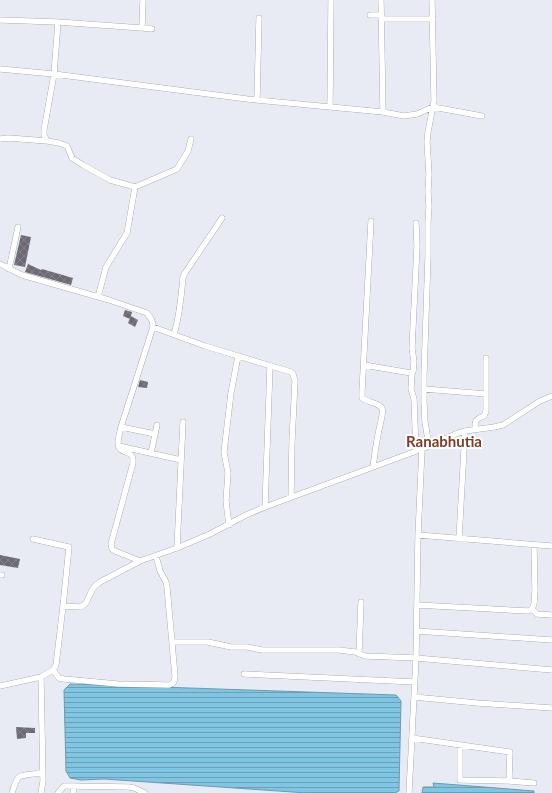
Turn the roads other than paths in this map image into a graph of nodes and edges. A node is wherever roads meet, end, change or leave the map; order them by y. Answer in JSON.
{"nodes":[{"id":1,"x":143,"y":0,"type":"edge"},
{"id":2,"x":331,"y":0,"type":"edge"},
{"id":3,"x":380,"y":0,"type":"edge"},
{"id":4,"x":432,"y":0,"type":"edge"},
{"id":5,"x":370,"y":15,"type":"dead end"},
{"id":6,"x":381,"y":17,"type":"junction"},
{"id":7,"x":259,"y":18,"type":"dead end"},
{"id":8,"x":433,"y":19,"type":"junction"},
{"id":9,"x":0,"y":20,"type":"edge"},
{"id":10,"x":58,"y":22,"type":"junction"},
{"id":11,"x":142,"y":28,"type":"junction"},
{"id":12,"x":152,"y":30,"type":"dead end"},
{"id":13,"x":0,"y":69,"type":"edge"},
{"id":14,"x":54,"y":74,"type":"junction"},
{"id":15,"x":257,"y":100,"type":"junction"},
{"id":16,"x":330,"y":107,"type":"junction"},
{"id":17,"x":433,"y":107,"type":"junction"},
{"id":18,"x":383,"y":112,"type":"junction"},
{"id":19,"x":482,"y":116,"type":"dead end"},
{"id":20,"x":0,"y":139,"type":"edge"},
{"id":21,"x":191,"y":139,"type":"dead end"},
{"id":22,"x":47,"y":141,"type":"junction"},
{"id":23,"x":135,"y":187,"type":"junction"},
{"id":24,"x":222,"y":218,"type":"dead end"},
{"id":25,"x":371,"y":221,"type":"dead end"},
{"id":26,"x":416,"y":224,"type":"dead end"},
{"id":27,"x":18,"y":227,"type":"dead end"},
{"id":28,"x":0,"y":264,"type":"edge"},
{"id":29,"x":9,"y":269,"type":"junction"},
{"id":30,"x":98,"y":297,"type":"junction"},
{"id":31,"x":153,"y":327,"type":"junction"},
{"id":32,"x":174,"y":334,"type":"junction"},
{"id":33,"x":238,"y":356,"type":"junction"},
{"id":34,"x":486,"y":358,"type":"dead end"},
{"id":35,"x":364,"y":365,"type":"junction"},
{"id":36,"x":270,"y":366,"type":"junction"},
{"id":37,"x":412,"y":373,"type":"junction"},
{"id":38,"x":424,"y":388,"type":"junction"},
{"id":39,"x":486,"y":394,"type":"junction"},
{"id":40,"x":552,"y":396,"type":"edge"},
{"id":41,"x":183,"y":422,"type":"dead end"},
{"id":42,"x":157,"y":425,"type":"dead end"},
{"id":43,"x":122,"y":427,"type":"junction"},
{"id":44,"x":465,"y":430,"type":"junction"},
{"id":45,"x":475,"y":430,"type":"junction"},
{"id":46,"x":155,"y":434,"type":"junction"},
{"id":47,"x":119,"y":446,"type":"junction"},
{"id":48,"x":429,"y":446,"type":"junction"},
{"id":49,"x":419,"y":450,"type":"junction"},
{"id":50,"x":152,"y":453,"type":"junction"},
{"id":51,"x":181,"y":460,"type":"junction"},
{"id":52,"x":373,"y":467,"type":"junction"},
{"id":53,"x":291,"y":497,"type":"junction"},
{"id":54,"x":265,"y":507,"type":"junction"},
{"id":55,"x":229,"y":525,"type":"junction"},
{"id":56,"x":418,"y":535,"type":"junction"},
{"id":57,"x":33,"y":539,"type":"dead end"},
{"id":58,"x":459,"y":539,"type":"junction"},
{"id":59,"x":534,"y":545,"type":"junction"},
{"id":60,"x":552,"y":546,"type":"edge"},
{"id":61,"x":176,"y":548,"type":"junction"},
{"id":62,"x":156,"y":556,"type":"junction"},
{"id":63,"x":140,"y":561,"type":"junction"},
{"id":64,"x":361,"y":602,"type":"dead end"},
{"id":65,"x":417,"y":605,"type":"junction"},
{"id":66,"x":63,"y":606,"type":"junction"},
{"id":67,"x":532,"y":609,"type":"junction"},
{"id":68,"x":552,"y":615,"type":"edge"},
{"id":69,"x":416,"y":631,"type":"junction"},
{"id":70,"x":552,"y":640,"type":"edge"},
{"id":71,"x":172,"y":642,"type":"junction"},
{"id":72,"x":359,"y":654,"type":"junction"},
{"id":73,"x":416,"y":658,"type":"junction"},
{"id":74,"x":53,"y":670,"type":"junction"},
{"id":75,"x":552,"y":670,"type":"edge"},
{"id":76,"x":244,"y":674,"type":"dead end"},
{"id":77,"x":41,"y":677,"type":"junction"},
{"id":78,"x":415,"y":682,"type":"junction"},
{"id":79,"x":0,"y":686,"type":"edge"},
{"id":80,"x":414,"y":697,"type":"junction"},
{"id":81,"x":552,"y":708,"type":"edge"},
{"id":82,"x":412,"y":738,"type":"junction"},
{"id":83,"x":460,"y":745,"type":"junction"},
{"id":84,"x":43,"y":773,"type":"junction"},
{"id":85,"x":509,"y":781,"type":"junction"},
{"id":86,"x":534,"y":783,"type":"dead end"},
{"id":87,"x":74,"y":786,"type":"junction"},
{"id":88,"x":12,"y":793,"type":"edge"},
{"id":89,"x":41,"y":793,"type":"edge"},
{"id":90,"x":58,"y":793,"type":"edge"},
{"id":91,"x":73,"y":793,"type":"edge"},
{"id":92,"x":145,"y":793,"type":"edge"},
{"id":93,"x":409,"y":793,"type":"edge"}],
"edges":[{"from":1,"to":11,"type":"street"},
{"from":2,"to":16,"type":"street"},
{"from":3,"to":6,"type":"street"},
{"from":4,"to":8,"type":"street"},
{"from":5,"to":6,"type":"street"},
{"from":6,"to":8,"type":"street"},
{"from":6,"to":18,"type":"street"},
{"from":7,"to":15,"type":"street"},
{"from":8,"to":17,"type":"street"},
{"from":9,"to":10,"type":"street"},
{"from":10,"to":11,"type":"street"},
{"from":10,"to":14,"type":"street"},
{"from":11,"to":12,"type":"street"},
{"from":13,"to":14,"type":"street"},
{"from":14,"to":15,"type":"street"},
{"from":14,"to":22,"type":"street"},
{"from":15,"to":16,"type":"street"},
{"from":16,"to":18,"type":"street"},
{"from":17,"to":18,"type":"street"},
{"from":17,"to":19,"type":"street"},
{"from":17,"to":38,"type":"street"},
{"from":20,"to":22,"type":"street"},
{"from":21,"to":23,"type":"street"},
{"from":22,"to":23,"type":"street"},
{"from":23,"to":30,"type":"street"},
{"from":24,"to":32,"type":"street"},
{"from":25,"to":35,"type":"street"},
{"from":26,"to":37,"type":"street"},
{"from":27,"to":29,"type":"street"},
{"from":28,"to":29,"type":"street"},
{"from":29,"to":30,"type":"street"},
{"from":30,"to":31,"type":"street"},
{"from":31,"to":32,"type":"street"},
{"from":31,"to":43,"type":"street"},
{"from":32,"to":33,"type":"street"},
{"from":33,"to":36,"type":"street"},
{"from":33,"to":55,"type":"street"},
{"from":34,"to":39,"type":"street"},
{"from":35,"to":37,"type":"street"},
{"from":35,"to":52,"type":"street"},
{"from":36,"to":53,"type":"street"},
{"from":36,"to":54,"type":"street"},
{"from":37,"to":49,"type":"street"},
{"from":38,"to":39,"type":"street"},
{"from":38,"to":48,"type":"street"},
{"from":39,"to":45,"type":"street"},
{"from":40,"to":45,"type":"street"},
{"from":41,"to":51,"type":"street"},
{"from":42,"to":46,"type":"street"},
{"from":43,"to":46,"type":"street"},
{"from":43,"to":47,"type":"street"},
{"from":44,"to":45,"type":"street"},
{"from":44,"to":48,"type":"street"},
{"from":44,"to":58,"type":"street"},
{"from":46,"to":50,"type":"street"},
{"from":47,"to":50,"type":"street"},
{"from":47,"to":63,"type":"street"},
{"from":48,"to":49,"type":"street"},
{"from":49,"to":52,"type":"street"},
{"from":49,"to":56,"type":"street"},
{"from":50,"to":51,"type":"street"},
{"from":51,"to":61,"type":"street"},
{"from":52,"to":53,"type":"street"},
{"from":53,"to":54,"type":"street"},
{"from":54,"to":55,"type":"street"},
{"from":55,"to":61,"type":"street"},
{"from":56,"to":58,"type":"street"},
{"from":56,"to":65,"type":"street"},
{"from":57,"to":66,"type":"street"},
{"from":58,"to":59,"type":"street"},
{"from":59,"to":60,"type":"street"},
{"from":59,"to":67,"type":"street"},
{"from":61,"to":62,"type":"street"},
{"from":62,"to":63,"type":"street"},
{"from":62,"to":71,"type":"street"},
{"from":63,"to":66,"type":"street"},
{"from":64,"to":72,"type":"street"},
{"from":65,"to":67,"type":"street"},
{"from":65,"to":69,"type":"street"},
{"from":66,"to":74,"type":"street"},
{"from":67,"to":68,"type":"street"},
{"from":69,"to":70,"type":"street"},
{"from":69,"to":73,"type":"street"},
{"from":71,"to":72,"type":"street"},
{"from":71,"to":74,"type":"street"},
{"from":72,"to":73,"type":"street"},
{"from":73,"to":75,"type":"street"},
{"from":73,"to":78,"type":"street"},
{"from":74,"to":77,"type":"street"},
{"from":76,"to":78,"type":"street"},
{"from":77,"to":79,"type":"street"},
{"from":77,"to":84,"type":"street"},
{"from":78,"to":80,"type":"street"},
{"from":80,"to":81,"type":"street"},
{"from":80,"to":82,"type":"street"},
{"from":82,"to":83,"type":"street"},
{"from":82,"to":93,"type":"street"},
{"from":83,"to":85,"type":"street"},
{"from":83,"to":85,"type":"street"},
{"from":84,"to":88,"type":"street"},
{"from":84,"to":89,"type":"street"},
{"from":85,"to":86,"type":"street"},
{"from":87,"to":90,"type":"street"},
{"from":87,"to":91,"type":"street"},
{"from":87,"to":92,"type":"street"}]}
